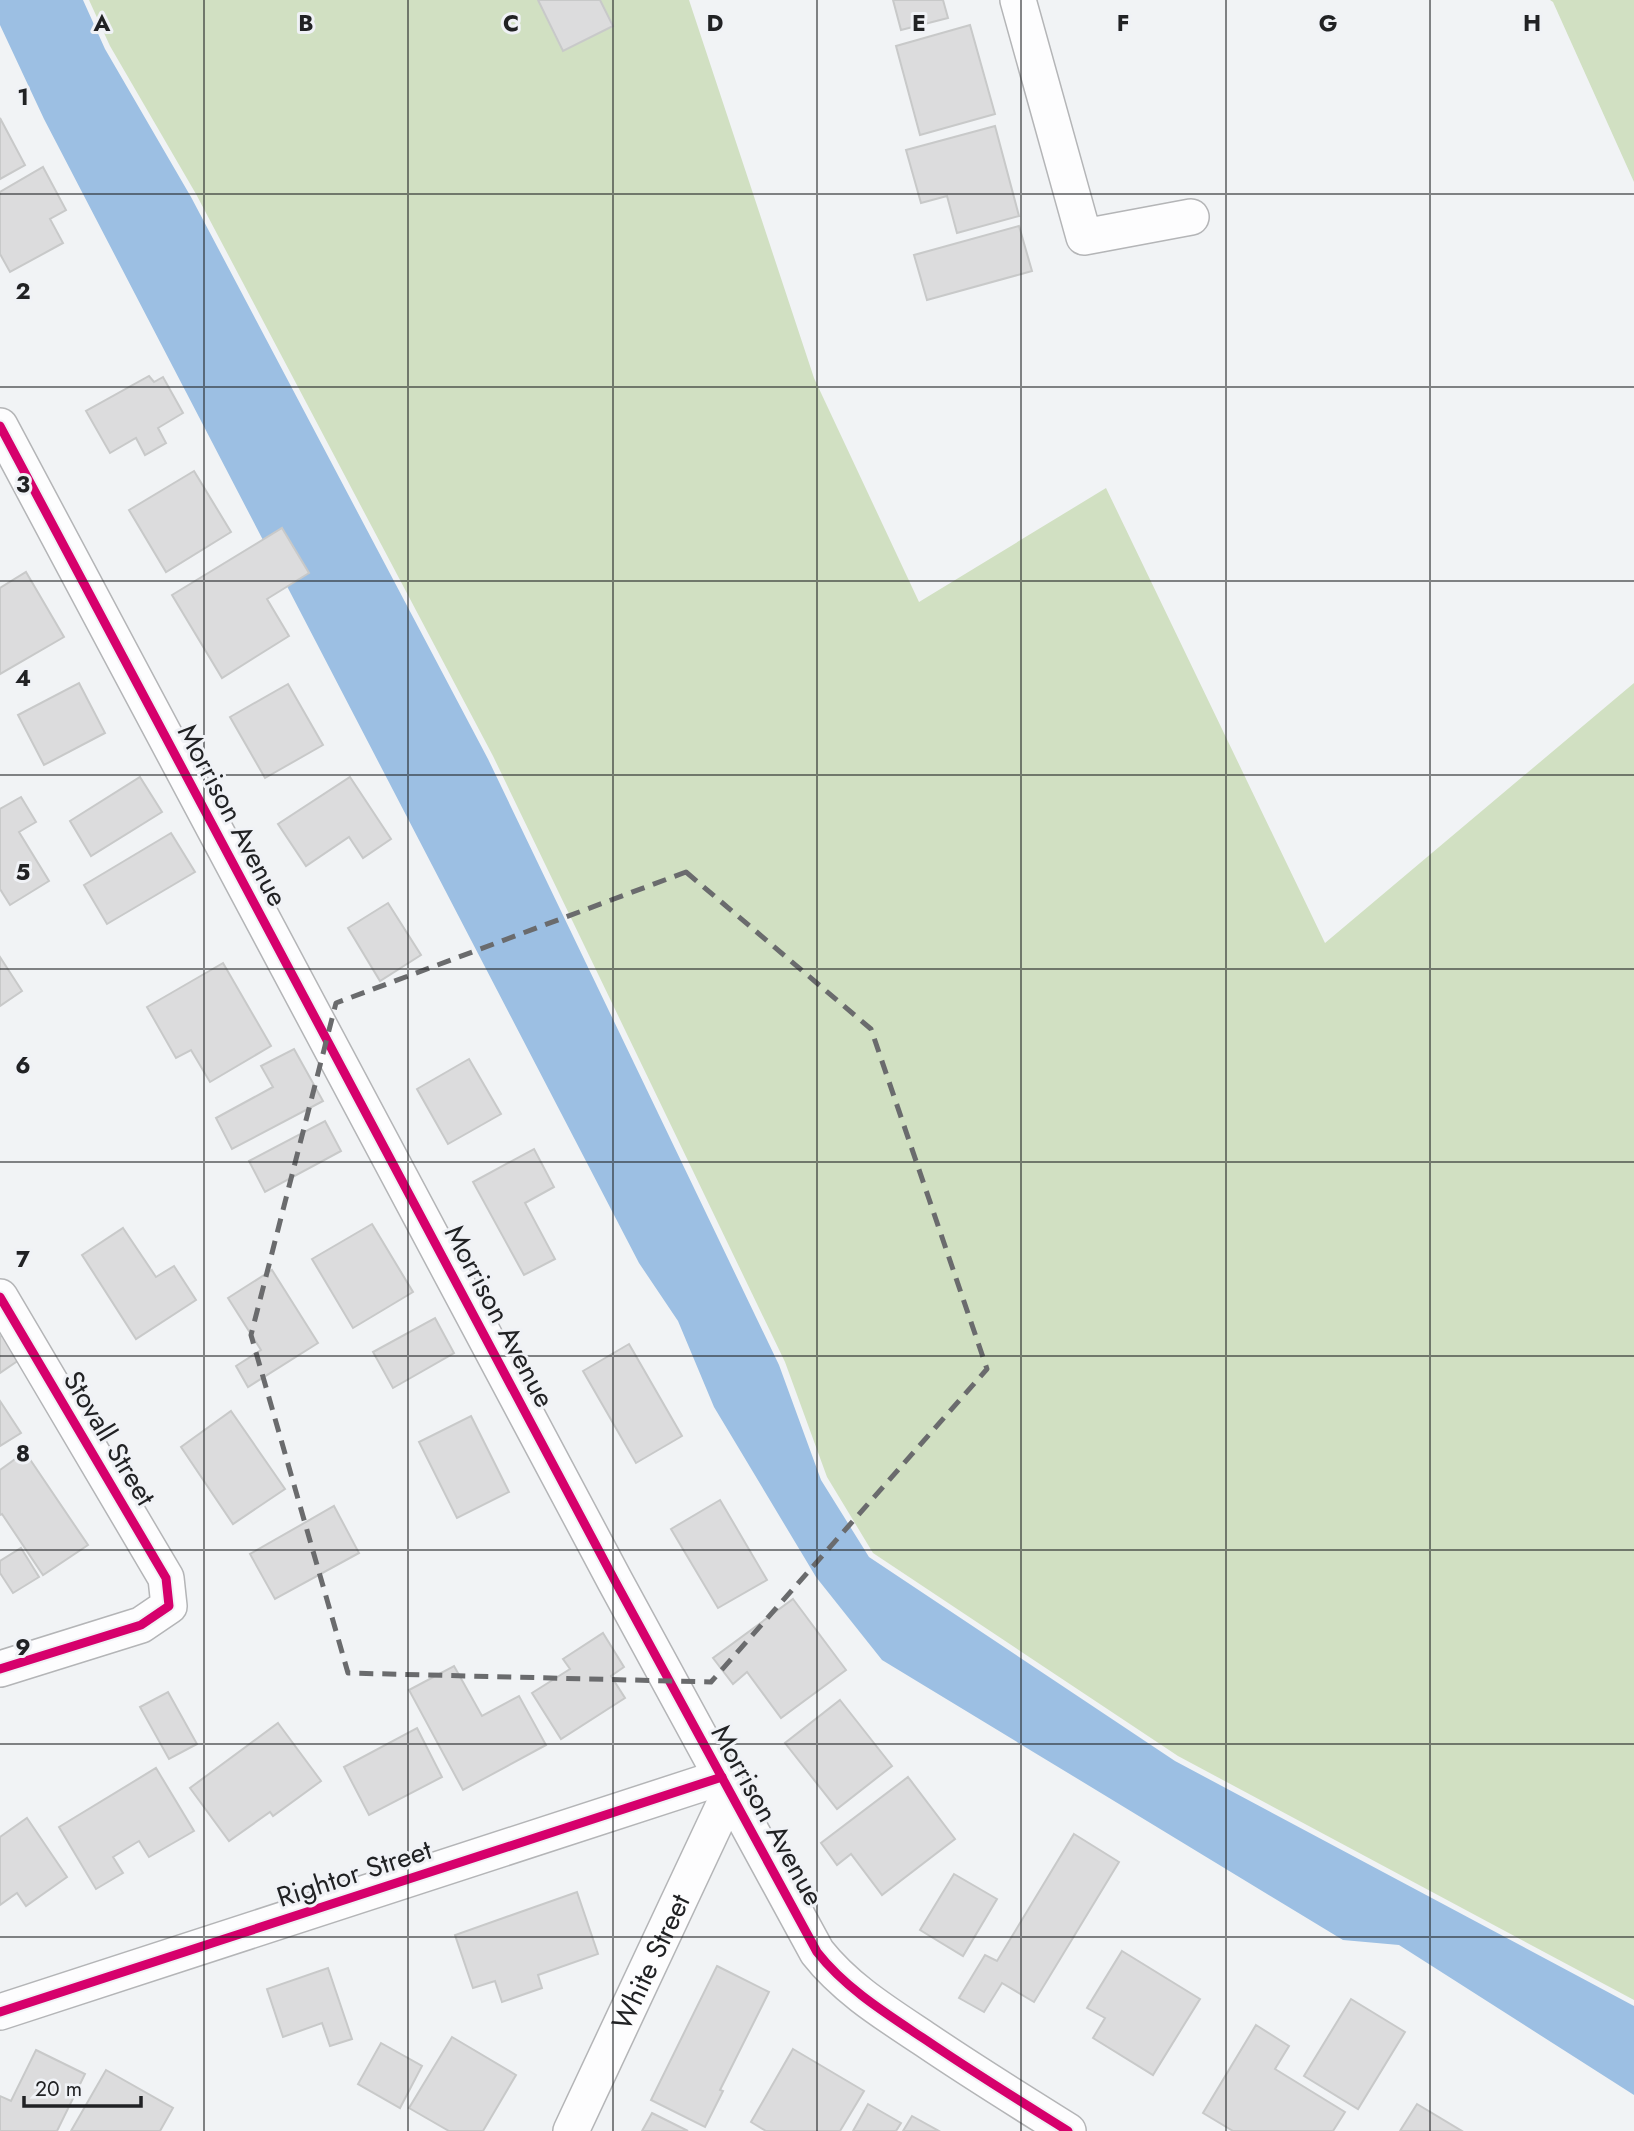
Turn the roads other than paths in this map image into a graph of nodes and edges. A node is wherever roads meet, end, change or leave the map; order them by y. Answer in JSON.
{"nodes":[{"id":1,"x":1018,"y":0,"type":"edge"},
{"id":2,"x":1191,"y":217,"type":"dead end"},
{"id":3,"x":0,"y":426,"type":"edge"},
{"id":4,"x":0,"y":1297,"type":"edge"},
{"id":5,"x":0,"y":1669,"type":"edge"},
{"id":6,"x":726,"y":1784,"type":"junction"},
{"id":7,"x":0,"y":2012,"type":"edge"},
{"id":8,"x":571,"y":2131,"type":"edge"},
{"id":9,"x":1068,"y":2131,"type":"edge"}],
"edges":[{"from":1,"to":2,"type":"street"},
{"from":3,"to":6,"type":"street","name":"Morrison Avenue"},
{"from":4,"to":5,"type":"street","name":"Stovall Street"},
{"from":6,"to":7,"type":"street","name":"Rightor Street"},
{"from":6,"to":8,"type":"street","name":"White Street"},
{"from":6,"to":9,"type":"street","name":"Morrison Avenue"}]}
